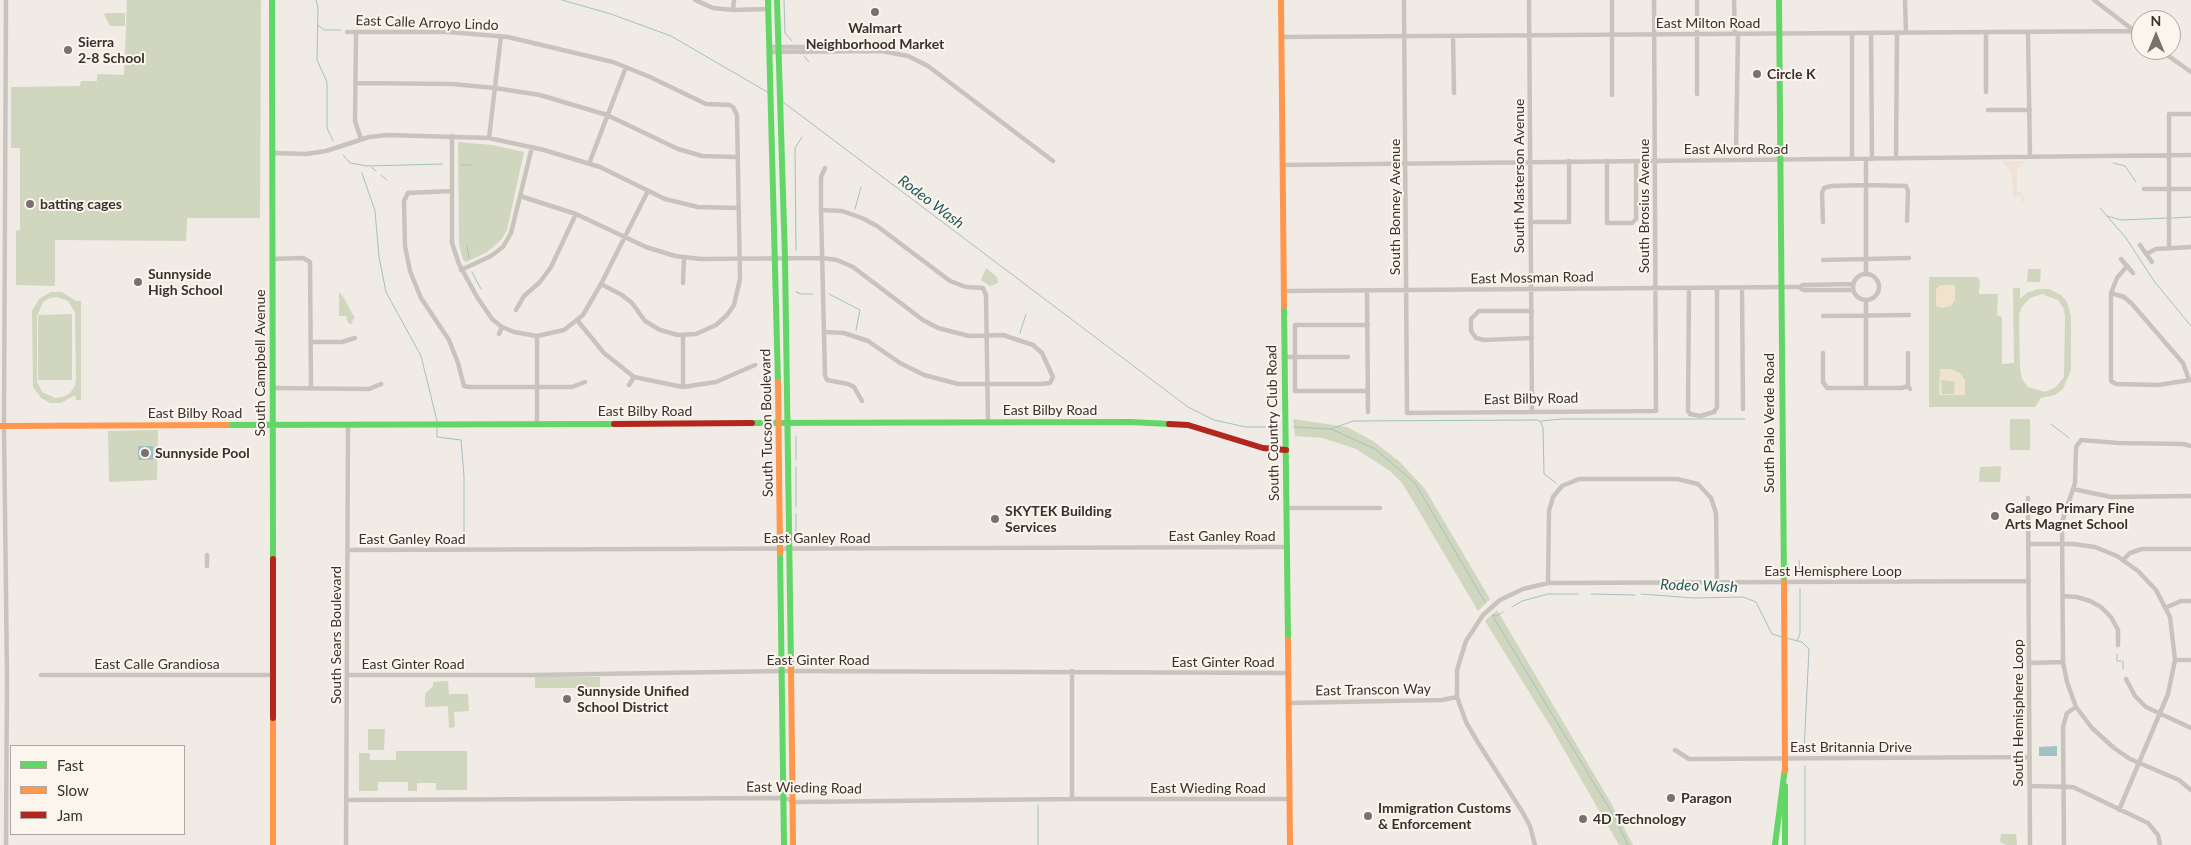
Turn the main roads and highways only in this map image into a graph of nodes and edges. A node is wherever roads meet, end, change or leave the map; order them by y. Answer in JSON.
{"nodes":[{"id":1,"x":272,"y":0,"type":"edge"},
{"id":2,"x":768,"y":0,"type":"edge"},
{"id":3,"x":777,"y":0,"type":"edge"},
{"id":4,"x":1281,"y":0,"type":"edge"},
{"id":5,"x":1779,"y":0,"type":"edge"},
{"id":6,"x":779,"y":424,"type":"junction"},
{"id":7,"x":787,"y":424,"type":"junction"},
{"id":8,"x":2,"y":426,"type":"edge"},
{"id":9,"x":272,"y":426,"type":"junction"},
{"id":10,"x":1286,"y":450,"type":"junction"},
{"id":11,"x":1785,"y":768,"type":"junction"},
{"id":12,"x":273,"y":845,"type":"edge"},
{"id":13,"x":784,"y":845,"type":"edge"},
{"id":14,"x":793,"y":845,"type":"edge"},
{"id":15,"x":1290,"y":845,"type":"edge"},
{"id":16,"x":1775,"y":845,"type":"edge"},
{"id":17,"x":1785,"y":845,"type":"edge"}],
"edges":[{"from":1,"to":9,"type":"main road","name":"South Campbell Avenue"},
{"from":2,"to":6,"type":"main road","name":"South Tucson Boulevard"},
{"from":3,"to":7,"type":"main road","name":"South Tucson Boulevard"},
{"from":4,"to":10,"type":"main road","name":"South Country Club Road"},
{"from":5,"to":11,"type":"main road","name":"South Palo Verde Road"},
{"from":6,"to":7,"type":"main road","name":"East Bilby Road"},
{"from":6,"to":9,"type":"main road","name":"East Bilby Road"},
{"from":6,"to":13,"type":"main road","name":"South Tucson Boulevard"},
{"from":7,"to":10,"type":"main road","name":"East Bilby Road"},
{"from":7,"to":14,"type":"main road","name":"South Tucson Boulevard"},
{"from":8,"to":9,"type":"main road","name":"East Bilby Road"},
{"from":9,"to":12,"type":"main road","name":"South Campbell Avenue"},
{"from":10,"to":15,"type":"main road","name":"South Country Club Road"},
{"from":11,"to":16,"type":"main road"},
{"from":11,"to":17,"type":"main road","name":"South Palo Verde Road"}]}
